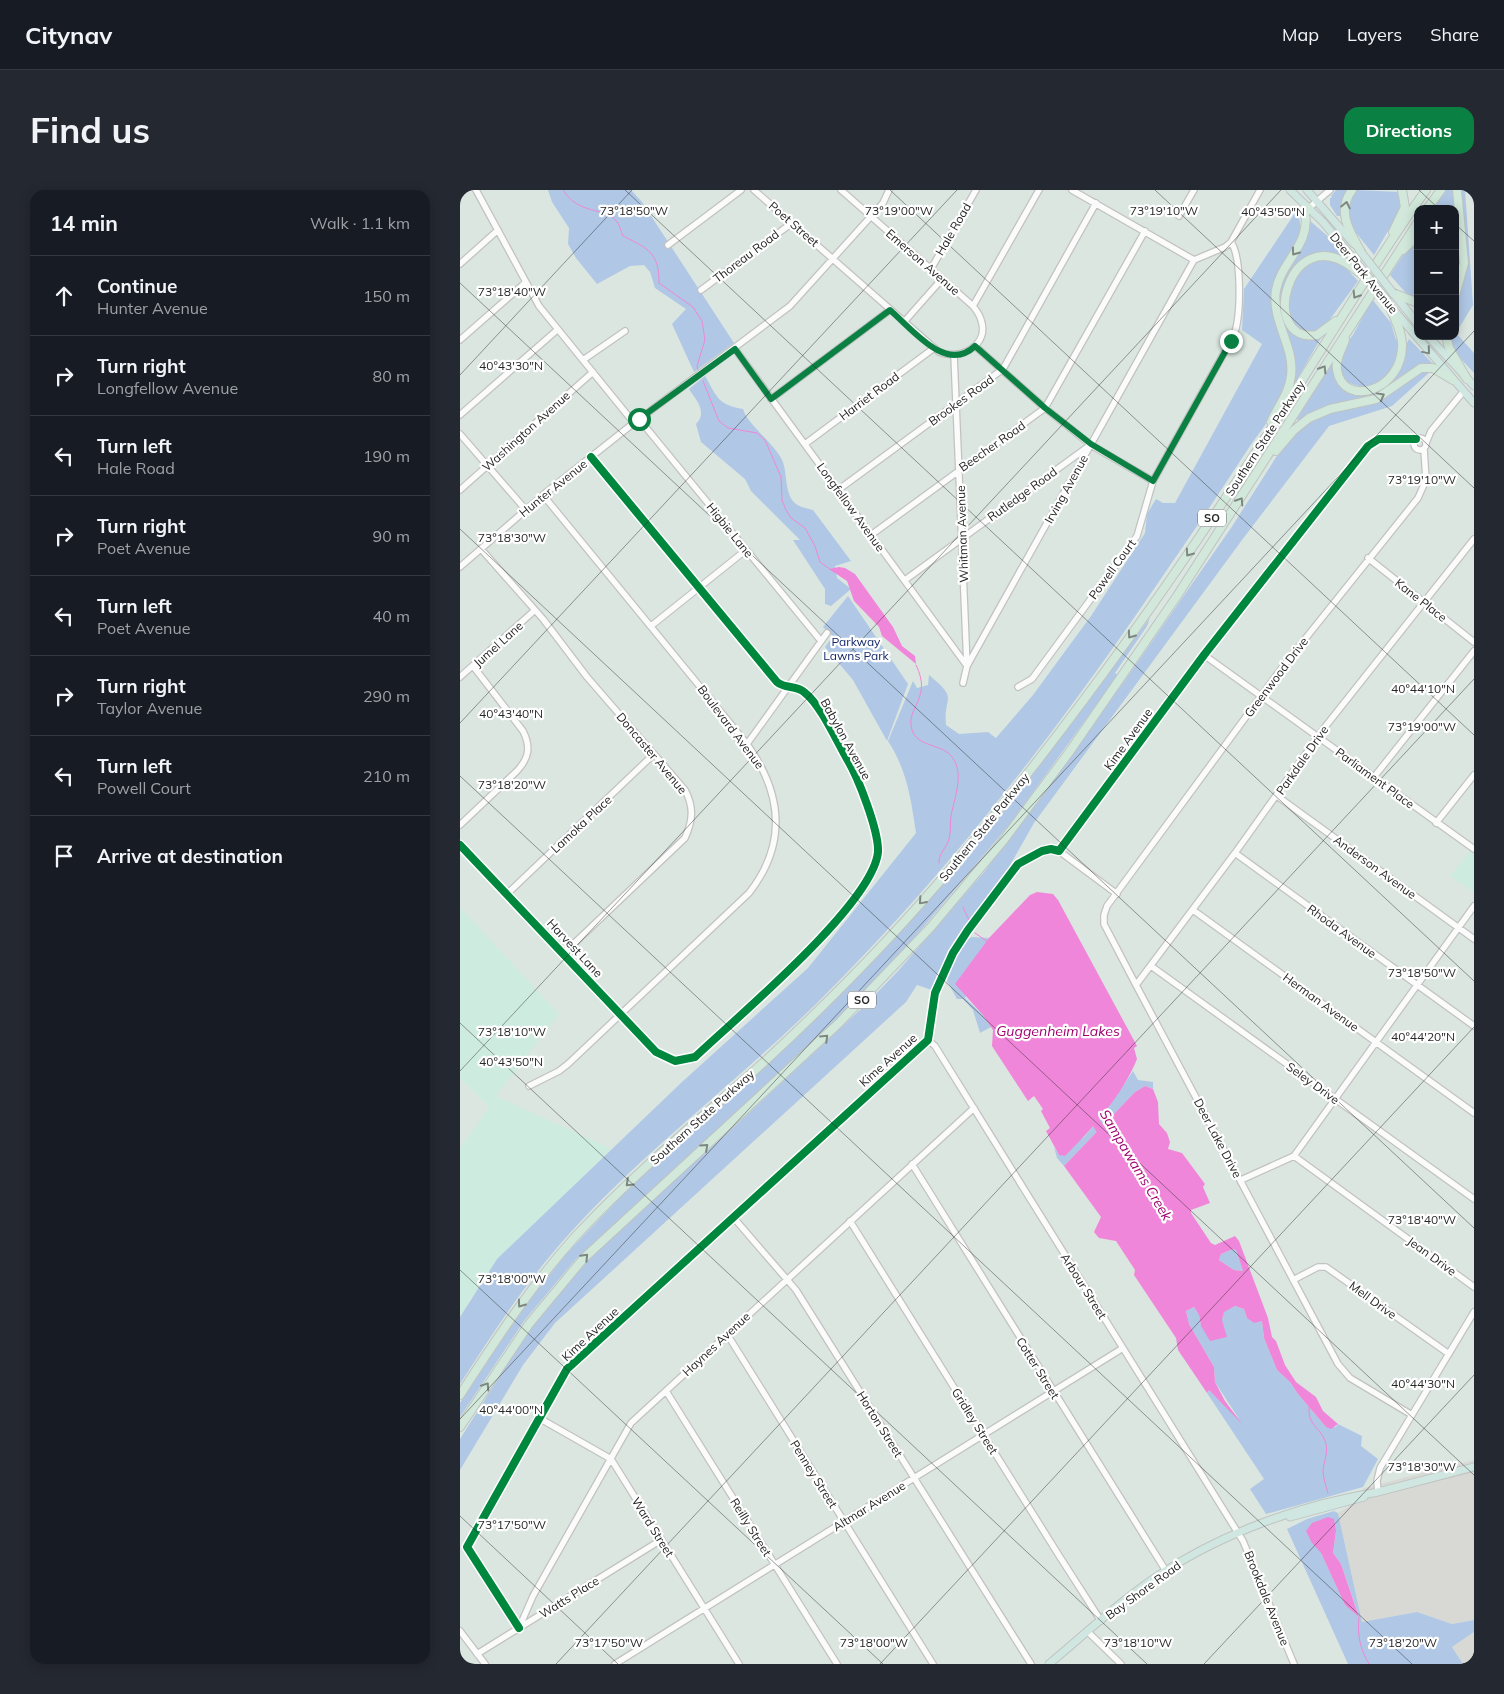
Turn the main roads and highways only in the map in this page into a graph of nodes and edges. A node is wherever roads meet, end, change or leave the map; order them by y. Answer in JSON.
{"nodes":[{"id":1,"x":1290,"y":190,"type":"edge"},
{"id":2,"x":1307,"y":190,"type":"edge"},
{"id":3,"x":1352,"y":190,"type":"edge"},
{"id":4,"x":1402,"y":190,"type":"edge"},
{"id":5,"x":1426,"y":190,"type":"edge"},
{"id":6,"x":1441,"y":190,"type":"edge"},
{"id":7,"x":1457,"y":190,"type":"edge"},
{"id":8,"x":1430,"y":205,"type":"edge"},
{"id":9,"x":1310,"y":208,"type":"junction"},
{"id":10,"x":1414,"y":228,"type":"edge"},
{"id":11,"x":1414,"y":240,"type":"edge"},
{"id":12,"x":1388,"y":245,"type":"junction"},
{"id":13,"x":1360,"y":252,"type":"junction"},
{"id":14,"x":1390,"y":264,"type":"junction"},
{"id":15,"x":1355,"y":265,"type":"junction"},
{"id":16,"x":1373,"y":283,"type":"joint"},
{"id":17,"x":1393,"y":293,"type":"junction"},
{"id":18,"x":1455,"y":295,"type":"edge"},
{"id":19,"x":1386,"y":300,"type":"junction"},
{"id":20,"x":1414,"y":301,"type":"edge"},
{"id":21,"x":1343,"y":315,"type":"junction"},
{"id":22,"x":1414,"y":319,"type":"edge"},
{"id":23,"x":1350,"y":327,"type":"junction"},
{"id":24,"x":1432,"y":340,"type":"edge"},
{"id":25,"x":1447,"y":340,"type":"edge"},
{"id":26,"x":1467,"y":379,"type":"junction"},
{"id":27,"x":1453,"y":380,"type":"junction"},
{"id":28,"x":1474,"y":386,"type":"edge"},
{"id":29,"x":1474,"y":403,"type":"edge"},
{"id":30,"x":1264,"y":440,"type":"junction"},
{"id":31,"x":1260,"y":470,"type":"junction"},
{"id":32,"x":460,"y":1396,"type":"edge"},
{"id":33,"x":460,"y":1427,"type":"edge"},
{"id":34,"x":1474,"y":1467,"type":"edge"},
{"id":35,"x":1049,"y":1664,"type":"edge"}],
"edges":[{"from":1,"to":9,"type":"main road","name":"Deer Park Avenue"},
{"from":2,"to":13,"type":"main road","name":"Deer Park Avenue"},
{"from":13,"to":3,"type":"highway","one_way":true},
{"from":4,"to":12,"type":"highway"},
{"from":5,"to":12,"type":"highway","name":"Southern State Parkway","number":"SO"},
{"from":6,"to":8,"type":"highway"},
{"from":7,"to":18,"type":"highway"},
{"from":9,"to":15,"type":"main road","name":"Deer Park Avenue"},
{"from":9,"to":30,"type":"highway","one_way":true},
{"from":10,"to":14,"type":"highway","name":"Southern State Parkway","number":"SO"},
{"from":11,"to":14,"type":"highway"},
{"from":12,"to":21,"type":"highway","name":"Southern State Parkway","number":"SO","one_way":true},
{"from":13,"to":17,"type":"main road","name":"Deer Park Avenue","bridge":true},
{"from":14,"to":23,"type":"highway","name":"Southern State Parkway","number":"SO"},
{"from":15,"to":16,"type":"highway","bridge":true},
{"from":15,"to":21,"type":"highway"},
{"from":16,"to":19,"type":"main road","name":"Deer Park Avenue","bridge":true},
{"from":17,"to":20,"type":"highway"},
{"from":17,"to":22,"type":"main road","name":"Deer Park Avenue"},
{"from":19,"to":23,"type":"highway"},
{"from":19,"to":27,"type":"main road","name":"Deer Park Avenue","one_way":true},
{"from":21,"to":30,"type":"highway","name":"Southern State Parkway","number":"SO"},
{"from":31,"to":23,"type":"highway","name":"Southern State Parkway","number":"SO","one_way":true},
{"from":24,"to":26,"type":"main road"},
{"from":25,"to":26,"type":"highway"},
{"from":26,"to":28,"type":"main road"},
{"from":27,"to":29,"type":"main road","name":"Deer Park Avenue"},
{"from":31,"to":27,"type":"highway","one_way":true},
{"from":30,"to":32,"type":"highway","name":"Southern State Parkway","number":"SO","one_way":true},
{"from":33,"to":31,"type":"highway","name":"Southern State Parkway","number":"SO","one_way":true},
{"from":34,"to":35,"type":"main road","name":"Bay Shore Road"}]}
